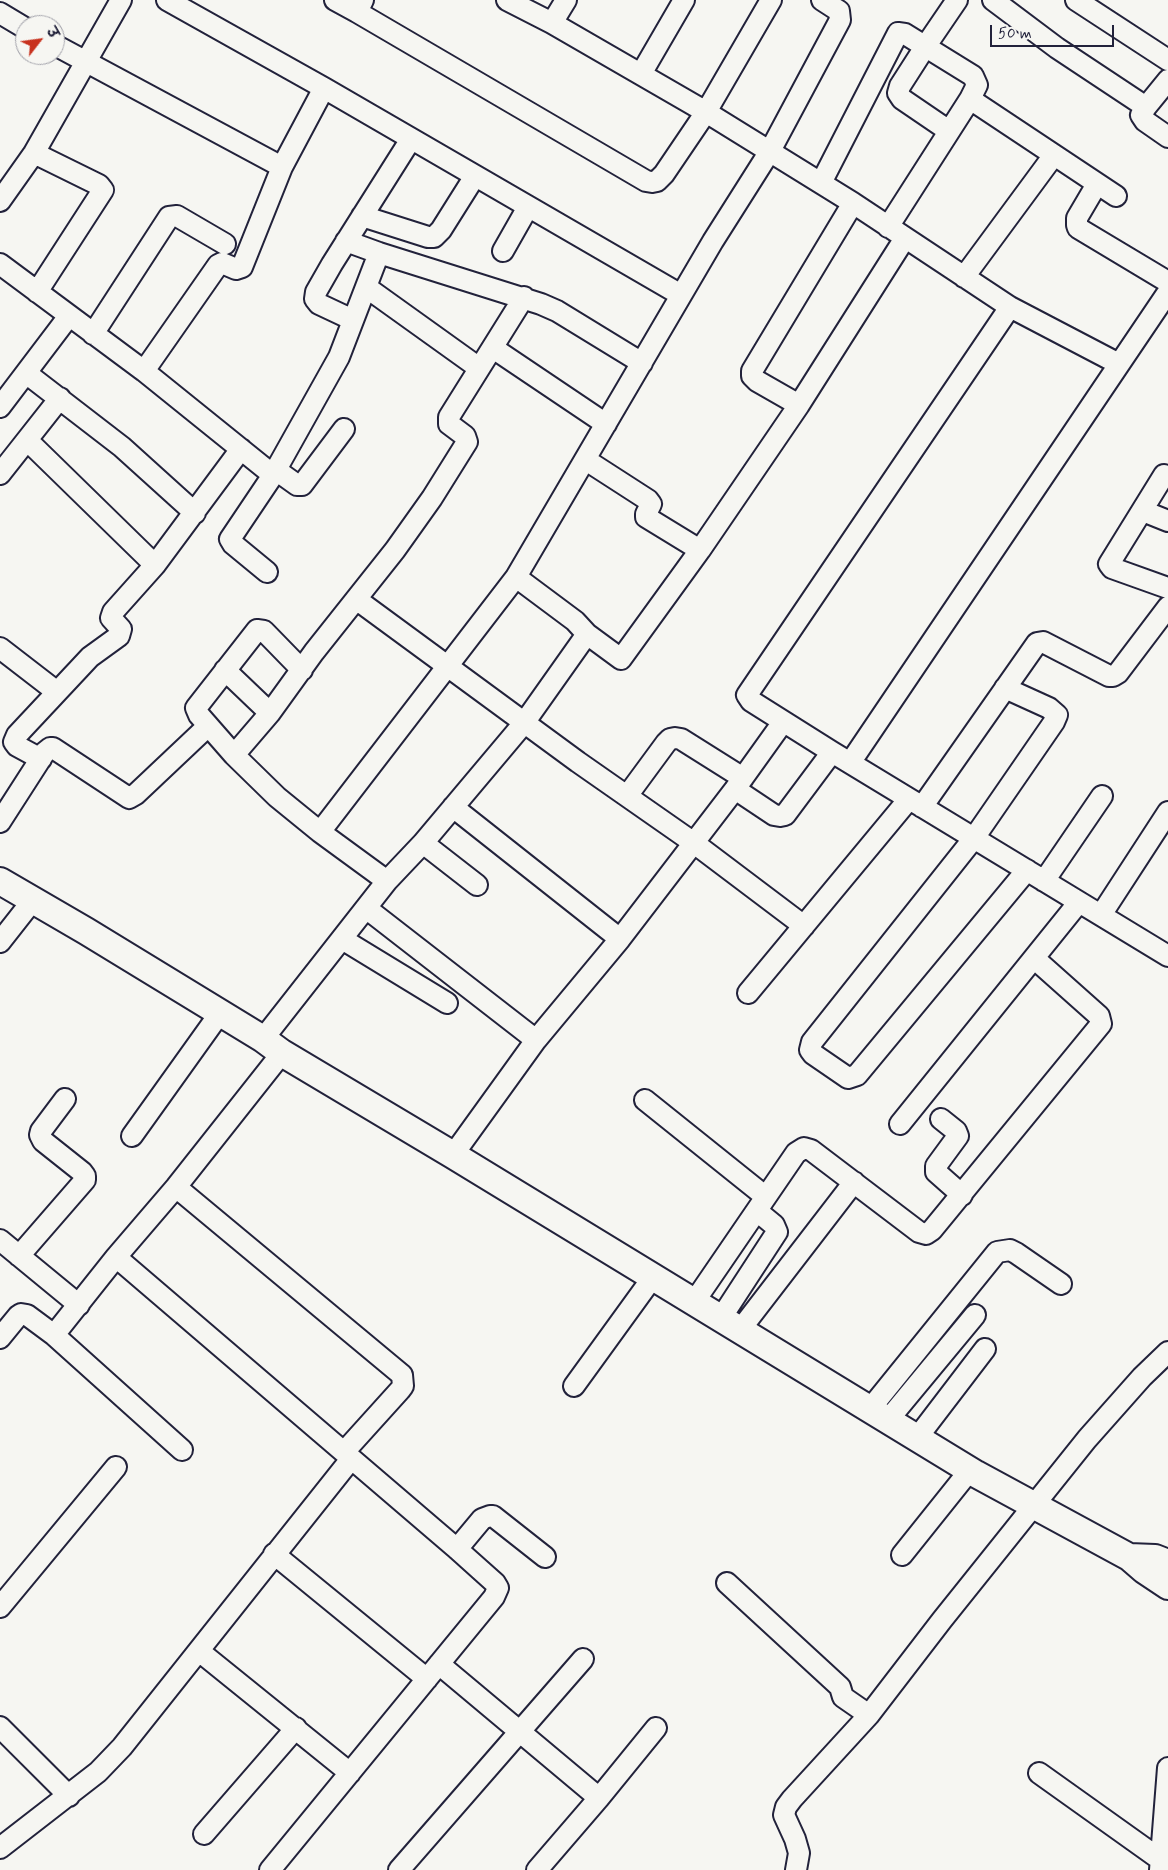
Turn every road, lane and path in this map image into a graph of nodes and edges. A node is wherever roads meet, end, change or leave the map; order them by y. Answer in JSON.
{"nodes":[{"id":1,"x":122,"y":0,"type":"edge"},
{"id":2,"x":167,"y":0,"type":"edge"},
{"id":3,"x":335,"y":0,"type":"edge"},
{"id":4,"x":507,"y":0,"type":"edge"},
{"id":5,"x":566,"y":0,"type":"edge"},
{"id":6,"x":684,"y":0,"type":"edge"},
{"id":7,"x":771,"y":0,"type":"edge"},
{"id":8,"x":822,"y":0,"type":"edge"},
{"id":9,"x":958,"y":0,"type":"edge"},
{"id":10,"x":993,"y":0,"type":"edge"},
{"id":11,"x":1076,"y":0,"type":"edge"},
{"id":12,"x":360,"y":6,"type":"edge"},
{"id":13,"x":0,"y":13,"type":"edge"},
{"id":14,"x":15,"y":22,"type":"edge"},
{"id":15,"x":552,"y":23,"type":"junction"},
{"id":16,"x":925,"y":47,"type":"junction"},
{"id":17,"x":65,"y":51,"type":"edge"},
{"id":18,"x":1168,"y":60,"type":"edge"},
{"id":19,"x":85,"y":62,"type":"junction"},
{"id":20,"x":641,"y":74,"type":"junction"},
{"id":21,"x":1168,"y":80,"type":"edge"},
{"id":22,"x":324,"y":88,"type":"junction"},
{"id":23,"x":970,"y":99,"type":"junction"},
{"id":24,"x":1146,"y":107,"type":"junction"},
{"id":25,"x":706,"y":112,"type":"junction"},
{"id":26,"x":950,"y":131,"type":"junction"},
{"id":27,"x":1168,"y":137,"type":"edge"},
{"id":28,"x":411,"y":139,"type":"junction"},
{"id":29,"x":770,"y":151,"type":"junction"},
{"id":30,"x":34,"y":153,"type":"junction"},
{"id":31,"x":1054,"y":155,"type":"junction"},
{"id":32,"x":282,"y":167,"type":"junction"},
{"id":33,"x":475,"y":176,"type":"junction"},
{"id":34,"x":821,"y":183,"type":"junction"},
{"id":35,"x":1097,"y":184,"type":"junction"},
{"id":36,"x":1116,"y":196,"type":"dead end"},
{"id":37,"x":0,"y":201,"type":"edge"},
{"id":38,"x":854,"y":203,"type":"junction"},
{"id":39,"x":528,"y":207,"type":"junction"},
{"id":40,"x":362,"y":216,"type":"junction"},
{"id":41,"x":888,"y":227,"type":"junction"},
{"id":42,"x":905,"y":238,"type":"junction"},
{"id":43,"x":346,"y":241,"type":"junction"},
{"id":44,"x":225,"y":244,"type":"dead end"},
{"id":45,"x":503,"y":251,"type":"dead end"},
{"id":46,"x":380,"y":253,"type":"junction"},
{"id":47,"x":0,"y":264,"type":"edge"},
{"id":48,"x":964,"y":277,"type":"junction"},
{"id":49,"x":1168,"y":282,"type":"edge"},
{"id":50,"x":366,"y":287,"type":"junction"},
{"id":51,"x":37,"y":292,"type":"junction"},
{"id":52,"x":1168,"y":292,"type":"edge"},
{"id":53,"x":681,"y":295,"type":"junction"},
{"id":54,"x":524,"y":297,"type":"junction"},
{"id":55,"x":1010,"y":307,"type":"junction"},
{"id":56,"x":69,"y":316,"type":"junction"},
{"id":57,"x":353,"y":320,"type":"junction"},
{"id":58,"x":93,"y":334,"type":"junction"},
{"id":59,"x":493,"y":348,"type":"junction"},
{"id":60,"x":642,"y":363,"type":"junction"},
{"id":61,"x":1119,"y":364,"type":"junction"},
{"id":62,"x":479,"y":368,"type":"junction"},
{"id":63,"x":144,"y":371,"type":"junction"},
{"id":64,"x":26,"y":373,"type":"junction"},
{"id":65,"x":60,"y":398,"type":"junction"},
{"id":66,"x":799,"y":405,"type":"junction"},
{"id":67,"x":0,"y":407,"type":"edge"},
{"id":68,"x":606,"y":424,"type":"junction"},
{"id":69,"x":344,"y":429,"type":"dead end"},
{"id":70,"x":27,"y":440,"type":"junction"},
{"id":71,"x":241,"y":449,"type":"junction"},
{"id":72,"x":586,"y":460,"type":"junction"},
{"id":73,"x":274,"y":472,"type":"junction"},
{"id":74,"x":0,"y":474,"type":"edge"},
{"id":75,"x":1164,"y":474,"type":"dead end"},
{"id":76,"x":1143,"y":511,"type":"junction"},
{"id":77,"x":195,"y":513,"type":"junction"},
{"id":78,"x":1168,"y":522,"type":"edge"},
{"id":79,"x":700,"y":550,"type":"junction"},
{"id":80,"x":155,"y":565,"type":"junction"},
{"id":81,"x":268,"y":572,"type":"dead end"},
{"id":82,"x":516,"y":577,"type":"junction"},
{"id":83,"x":1168,"y":588,"type":"edge"},
{"id":84,"x":356,"y":599,"type":"junction"},
{"id":85,"x":1168,"y":607,"type":"edge"},
{"id":86,"x":587,"y":634,"type":"junction"},
{"id":87,"x":0,"y":648,"type":"edge"},
{"id":88,"x":448,"y":666,"type":"junction"},
{"id":89,"x":225,"y":670,"type":"junction"},
{"id":90,"x":302,"y":670,"type":"junction"},
{"id":91,"x":1005,"y":688,"type":"junction"},
{"id":92,"x":57,"y":692,"type":"junction"},
{"id":93,"x":270,"y":713,"type":"junction"},
{"id":94,"x":524,"y":722,"type":"junction"},
{"id":95,"x":783,"y":722,"type":"junction"},
{"id":96,"x":208,"y":726,"type":"junction"},
{"id":97,"x":832,"y":752,"type":"junction"},
{"id":98,"x":234,"y":755,"type":"junction"},
{"id":99,"x":41,"y":759,"type":"junction"},
{"id":100,"x":850,"y":763,"type":"junction"},
{"id":101,"x":739,"y":784,"type":"junction"},
{"id":102,"x":627,"y":796,"type":"junction"},
{"id":103,"x":1102,"y":796,"type":"dead end"},
{"id":104,"x":915,"y":803,"type":"junction"},
{"id":105,"x":453,"y":807,"type":"junction"},
{"id":106,"x":1168,"y":812,"type":"edge"},
{"id":107,"x":0,"y":822,"type":"edge"},
{"id":108,"x":320,"y":832,"type":"junction"},
{"id":109,"x":974,"y":838,"type":"junction"},
{"id":110,"x":424,"y":843,"type":"junction"},
{"id":111,"x":694,"y":843,"type":"junction"},
{"id":112,"x":1027,"y":870,"type":"junction"},
{"id":113,"x":0,"y":881,"type":"edge"},
{"id":114,"x":387,"y":881,"type":"junction"},
{"id":115,"x":1044,"y":881,"type":"junction"},
{"id":116,"x":477,"y":885,"type":"dead end"},
{"id":117,"x":33,"y":900,"type":"junction"},
{"id":118,"x":1079,"y":902,"type":"junction"},
{"id":119,"x":366,"y":908,"type":"junction"},
{"id":120,"x":1101,"y":915,"type":"junction"},
{"id":121,"x":804,"y":926,"type":"junction"},
{"id":122,"x":620,"y":939,"type":"junction"},
{"id":123,"x":342,"y":940,"type":"junction"},
{"id":124,"x":0,"y":942,"type":"edge"},
{"id":125,"x":1168,"y":956,"type":"edge"},
{"id":126,"x":1035,"y":959,"type":"junction"},
{"id":127,"x":748,"y":993,"type":"dead end"},
{"id":128,"x":447,"y":1003,"type":"dead end"},
{"id":129,"x":220,"y":1013,"type":"junction"},
{"id":130,"x":536,"y":1040,"type":"junction"},
{"id":131,"x":273,"y":1046,"type":"junction"},
{"id":132,"x":65,"y":1099,"type":"dead end"},
{"id":133,"x":645,"y":1100,"type":"dead end"},
{"id":134,"x":942,"y":1119,"type":"dead end"},
{"id":135,"x":900,"y":1124,"type":"dead end"},
{"id":136,"x":132,"y":1136,"type":"dead end"},
{"id":137,"x":453,"y":1155,"type":"junction"},
{"id":138,"x":854,"y":1182,"type":"junction"},
{"id":139,"x":176,"y":1187,"type":"junction"},
{"id":140,"x":962,"y":1195,"type":"junction"},
{"id":141,"x":762,"y":1204,"type":"junction"},
{"id":142,"x":0,"y":1240,"type":"edge"},
{"id":143,"x":19,"y":1256,"type":"junction"},
{"id":144,"x":116,"y":1257,"type":"junction"},
{"id":145,"x":653,"y":1276,"type":"junction"},
{"id":146,"x":1061,"y":1284,"type":"dead end"},
{"id":147,"x":694,"y":1302,"type":"junction"},
{"id":148,"x":79,"y":1305,"type":"junction"},
{"id":149,"x":975,"y":1315,"type":"dead end"},
{"id":150,"x":731,"y":1324,"type":"junction"},
{"id":151,"x":54,"y":1335,"type":"junction"},
{"id":152,"x":0,"y":1338,"type":"edge"},
{"id":153,"x":985,"y":1348,"type":"dead end"},
{"id":154,"x":1168,"y":1352,"type":"edge"},
{"id":155,"x":574,"y":1386,"type":"dead end"},
{"id":156,"x":879,"y":1414,"type":"junction"},
{"id":157,"x":917,"y":1438,"type":"junction"},
{"id":158,"x":182,"y":1450,"type":"dead end"},
{"id":159,"x":348,"y":1456,"type":"junction"},
{"id":160,"x":116,"y":1467,"type":"dead end"},
{"id":161,"x":970,"y":1470,"type":"junction"},
{"id":162,"x":1035,"y":1505,"type":"junction"},
{"id":163,"x":457,"y":1549,"type":"junction"},
{"id":164,"x":274,"y":1554,"type":"junction"},
{"id":165,"x":902,"y":1555,"type":"dead end"},
{"id":166,"x":545,"y":1557,"type":"dead end"},
{"id":167,"x":1129,"y":1557,"type":"junction"},
{"id":168,"x":1168,"y":1563,"type":"edge"},
{"id":169,"x":727,"y":1583,"type":"dead end"},
{"id":170,"x":1168,"y":1586,"type":"edge"},
{"id":171,"x":0,"y":1608,"type":"edge"},
{"id":172,"x":199,"y":1651,"type":"junction"},
{"id":173,"x":583,"y":1659,"type":"dead end"},
{"id":174,"x":433,"y":1672,"type":"junction"},
{"id":175,"x":868,"y":1715,"type":"junction"},
{"id":176,"x":0,"y":1727,"type":"edge"},
{"id":177,"x":296,"y":1728,"type":"junction"},
{"id":178,"x":656,"y":1728,"type":"dead end"},
{"id":179,"x":520,"y":1734,"type":"junction"},
{"id":180,"x":1168,"y":1768,"type":"edge"},
{"id":181,"x":350,"y":1773,"type":"junction"},
{"id":182,"x":1039,"y":1773,"type":"dead end"},
{"id":183,"x":69,"y":1796,"type":"junction"},
{"id":184,"x":599,"y":1798,"type":"junction"},
{"id":185,"x":204,"y":1834,"type":"dead end"},
{"id":186,"x":0,"y":1848,"type":"edge"},
{"id":187,"x":1161,"y":1865,"type":"edge"},
{"id":188,"x":270,"y":1870,"type":"edge"},
{"id":189,"x":399,"y":1870,"type":"edge"},
{"id":190,"x":537,"y":1870,"type":"edge"},
{"id":191,"x":796,"y":1870,"type":"edge"}],
"edges":[{"from":1,"to":19,"type":"street"},
{"from":2,"to":22,"type":"street"},
{"from":3,"to":12,"type":"street"},
{"from":4,"to":15,"type":"street"},
{"from":5,"to":15,"type":"street"},
{"from":6,"to":20,"type":"street"},
{"from":7,"to":25,"type":"street"},
{"from":8,"to":29,"type":"street"},
{"from":9,"to":16,"type":"street"},
{"from":10,"to":24,"type":"street"},
{"from":11,"to":18,"type":"street"},
{"from":12,"to":25,"type":"street"},
{"from":13,"to":14,"type":"street"},
{"from":15,"to":20,"type":"street"},
{"from":16,"to":23,"type":"street"},
{"from":16,"to":26,"type":"street"},
{"from":16,"to":34,"type":"street"},
{"from":17,"to":19,"type":"street"},
{"from":19,"to":30,"type":"street"},
{"from":19,"to":32,"type":"street"},
{"from":20,"to":25,"type":"street"},
{"from":21,"to":24,"type":"street"},
{"from":22,"to":28,"type":"street"},
{"from":22,"to":32,"type":"street"},
{"from":23,"to":26,"type":"street"},
{"from":23,"to":31,"type":"street"},
{"from":24,"to":27,"type":"street"},
{"from":25,"to":29,"type":"street"},
{"from":26,"to":41,"type":"street"},
{"from":28,"to":33,"type":"street"},
{"from":28,"to":40,"type":"street"},
{"from":29,"to":34,"type":"street"},
{"from":29,"to":53,"type":"street"},
{"from":30,"to":37,"type":"street"},
{"from":30,"to":51,"type":"street"},
{"from":31,"to":35,"type":"street"},
{"from":31,"to":48,"type":"street"},
{"from":32,"to":63,"type":"street"},
{"from":33,"to":39,"type":"street"},
{"from":33,"to":40,"type":"street"},
{"from":34,"to":38,"type":"street"},
{"from":35,"to":36,"type":"street"},
{"from":35,"to":49,"type":"street"},
{"from":38,"to":41,"type":"street"},
{"from":38,"to":66,"type":"street"},
{"from":39,"to":45,"type":"street"},
{"from":39,"to":53,"type":"street"},
{"from":40,"to":43,"type":"street"},
{"from":41,"to":42,"type":"street"},
{"from":42,"to":48,"type":"street"},
{"from":42,"to":66,"type":"street"},
{"from":43,"to":46,"type":"street"},
{"from":43,"to":57,"type":"street"},
{"from":44,"to":58,"type":"street"},
{"from":46,"to":50,"type":"street"},
{"from":46,"to":54,"type":"street"},
{"from":47,"to":51,"type":"street"},
{"from":48,"to":55,"type":"street"},
{"from":50,"to":57,"type":"street"},
{"from":50,"to":62,"type":"street"},
{"from":51,"to":56,"type":"street"},
{"from":52,"to":61,"type":"street"},
{"from":53,"to":60,"type":"street"},
{"from":54,"to":59,"type":"street"},
{"from":54,"to":60,"type":"street"},
{"from":55,"to":61,"type":"street"},
{"from":55,"to":95,"type":"street"},
{"from":56,"to":58,"type":"street"},
{"from":56,"to":64,"type":"street"},
{"from":57,"to":73,"type":"street"},
{"from":58,"to":63,"type":"street"},
{"from":59,"to":62,"type":"street"},
{"from":59,"to":68,"type":"street"},
{"from":60,"to":68,"type":"street"},
{"from":61,"to":100,"type":"street"},
{"from":62,"to":84,"type":"street"},
{"from":63,"to":71,"type":"street"},
{"from":64,"to":65,"type":"street"},
{"from":64,"to":67,"type":"street"},
{"from":65,"to":70,"type":"street"},
{"from":65,"to":77,"type":"street"},
{"from":66,"to":79,"type":"street"},
{"from":68,"to":72,"type":"street"},
{"from":69,"to":73,"type":"street"},
{"from":70,"to":74,"type":"street"},
{"from":70,"to":80,"type":"street"},
{"from":71,"to":73,"type":"street"},
{"from":71,"to":77,"type":"street"},
{"from":72,"to":79,"type":"street"},
{"from":72,"to":82,"type":"street"},
{"from":73,"to":81,"type":"street"},
{"from":75,"to":76,"type":"street"},
{"from":76,"to":78,"type":"street"},
{"from":76,"to":83,"type":"street"},
{"from":77,"to":80,"type":"street"},
{"from":79,"to":86,"type":"street"},
{"from":80,"to":92,"type":"street"},
{"from":82,"to":86,"type":"street"},
{"from":82,"to":88,"type":"street"},
{"from":84,"to":88,"type":"street"},
{"from":84,"to":90,"type":"street"},
{"from":85,"to":91,"type":"street"},
{"from":86,"to":94,"type":"street"},
{"from":87,"to":92,"type":"street"},
{"from":88,"to":94,"type":"street"},
{"from":88,"to":108,"type":"street"},
{"from":89,"to":90,"type":"street"},
{"from":89,"to":93,"type":"street"},
{"from":89,"to":96,"type":"street"},
{"from":90,"to":93,"type":"street"},
{"from":91,"to":104,"type":"street"},
{"from":91,"to":109,"type":"street"},
{"from":92,"to":99,"type":"street"},
{"from":93,"to":98,"type":"street"},
{"from":94,"to":102,"type":"street"},
{"from":94,"to":105,"type":"street"},
{"from":95,"to":97,"type":"street"},
{"from":95,"to":101,"type":"street"},
{"from":96,"to":98,"type":"street"},
{"from":96,"to":99,"type":"street"},
{"from":97,"to":100,"type":"street"},
{"from":97,"to":101,"type":"street"},
{"from":98,"to":108,"type":"street"},
{"from":99,"to":107,"type":"street"},
{"from":100,"to":104,"type":"street"},
{"from":101,"to":102,"type":"street"},
{"from":101,"to":111,"type":"street"},
{"from":102,"to":111,"type":"street"},
{"from":103,"to":115,"type":"street"},
{"from":104,"to":109,"type":"street"},
{"from":104,"to":121,"type":"street"},
{"from":105,"to":110,"type":"street"},
{"from":105,"to":122,"type":"street"},
{"from":106,"to":120,"type":"street"},
{"from":108,"to":114,"type":"street"},
{"from":109,"to":112,"type":"street"},
{"from":109,"to":112,"type":"street"},
{"from":110,"to":114,"type":"street"},
{"from":110,"to":116,"type":"street"},
{"from":111,"to":121,"type":"street"},
{"from":111,"to":122,"type":"street"},
{"from":112,"to":115,"type":"street"},
{"from":113,"to":117,"type":"main road"},
{"from":114,"to":119,"type":"street"},
{"from":115,"to":118,"type":"street"},
{"from":117,"to":124,"type":"street"},
{"from":117,"to":129,"type":"main road"},
{"from":118,"to":120,"type":"street"},
{"from":118,"to":126,"type":"street"},
{"from":119,"to":123,"type":"street"},
{"from":119,"to":130,"type":"street"},
{"from":120,"to":125,"type":"street"},
{"from":121,"to":127,"type":"street"},
{"from":122,"to":130,"type":"street"},
{"from":123,"to":128,"type":"street"},
{"from":123,"to":131,"type":"street"},
{"from":126,"to":135,"type":"street"},
{"from":126,"to":140,"type":"street"},
{"from":129,"to":131,"type":"main road"},
{"from":129,"to":136,"type":"street"},
{"from":130,"to":137,"type":"street"},
{"from":131,"to":137,"type":"main road"},
{"from":131,"to":139,"type":"street"},
{"from":132,"to":143,"type":"street"},
{"from":133,"to":141,"type":"street"},
{"from":134,"to":140,"type":"street"},
{"from":137,"to":145,"type":"main road"},
{"from":138,"to":140,"type":"street"},
{"from":138,"to":141,"type":"street"},
{"from":138,"to":150,"type":"street"},
{"from":139,"to":144,"type":"street"},
{"from":139,"to":159,"type":"street"},
{"from":141,"to":147,"type":"street"},
{"from":141,"to":150,"type":"street"},
{"from":142,"to":143,"type":"street"},
{"from":143,"to":148,"type":"street"},
{"from":144,"to":148,"type":"street"},
{"from":144,"to":159,"type":"street"},
{"from":145,"to":147,"type":"main road"},
{"from":145,"to":155,"type":"street"},
{"from":146,"to":156,"type":"street"},
{"from":147,"to":150,"type":"main road"},
{"from":148,"to":151,"type":"street"},
{"from":149,"to":156,"type":"street"},
{"from":150,"to":156,"type":"main road"},
{"from":151,"to":152,"type":"street"},
{"from":151,"to":158,"type":"street"},
{"from":153,"to":157,"type":"street"},
{"from":154,"to":162,"type":"street"},
{"from":156,"to":157,"type":"main road"},
{"from":157,"to":161,"type":"main road"},
{"from":159,"to":163,"type":"street"},
{"from":159,"to":164,"type":"street"},
{"from":160,"to":171,"type":"street"},
{"from":161,"to":162,"type":"main road"},
{"from":161,"to":165,"type":"street"},
{"from":162,"to":167,"type":"main road"},
{"from":162,"to":175,"type":"street"},
{"from":163,"to":166,"type":"street"},
{"from":163,"to":174,"type":"street"},
{"from":164,"to":172,"type":"street"},
{"from":164,"to":174,"type":"street"},
{"from":167,"to":168,"type":"main road"},
{"from":167,"to":170,"type":"main road"},
{"from":169,"to":175,"type":"street"},
{"from":172,"to":177,"type":"street"},
{"from":172,"to":183,"type":"street"},
{"from":173,"to":179,"type":"street"},
{"from":174,"to":179,"type":"street"},
{"from":174,"to":181,"type":"street"},
{"from":175,"to":191,"type":"street"},
{"from":176,"to":183,"type":"street"},
{"from":177,"to":181,"type":"street"},
{"from":177,"to":185,"type":"street"},
{"from":178,"to":184,"type":"street"},
{"from":179,"to":184,"type":"street"},
{"from":179,"to":189,"type":"street"},
{"from":180,"to":187,"type":"street"},
{"from":181,"to":188,"type":"street"},
{"from":182,"to":187,"type":"street"},
{"from":183,"to":186,"type":"street"},
{"from":184,"to":190,"type":"street"}]}
